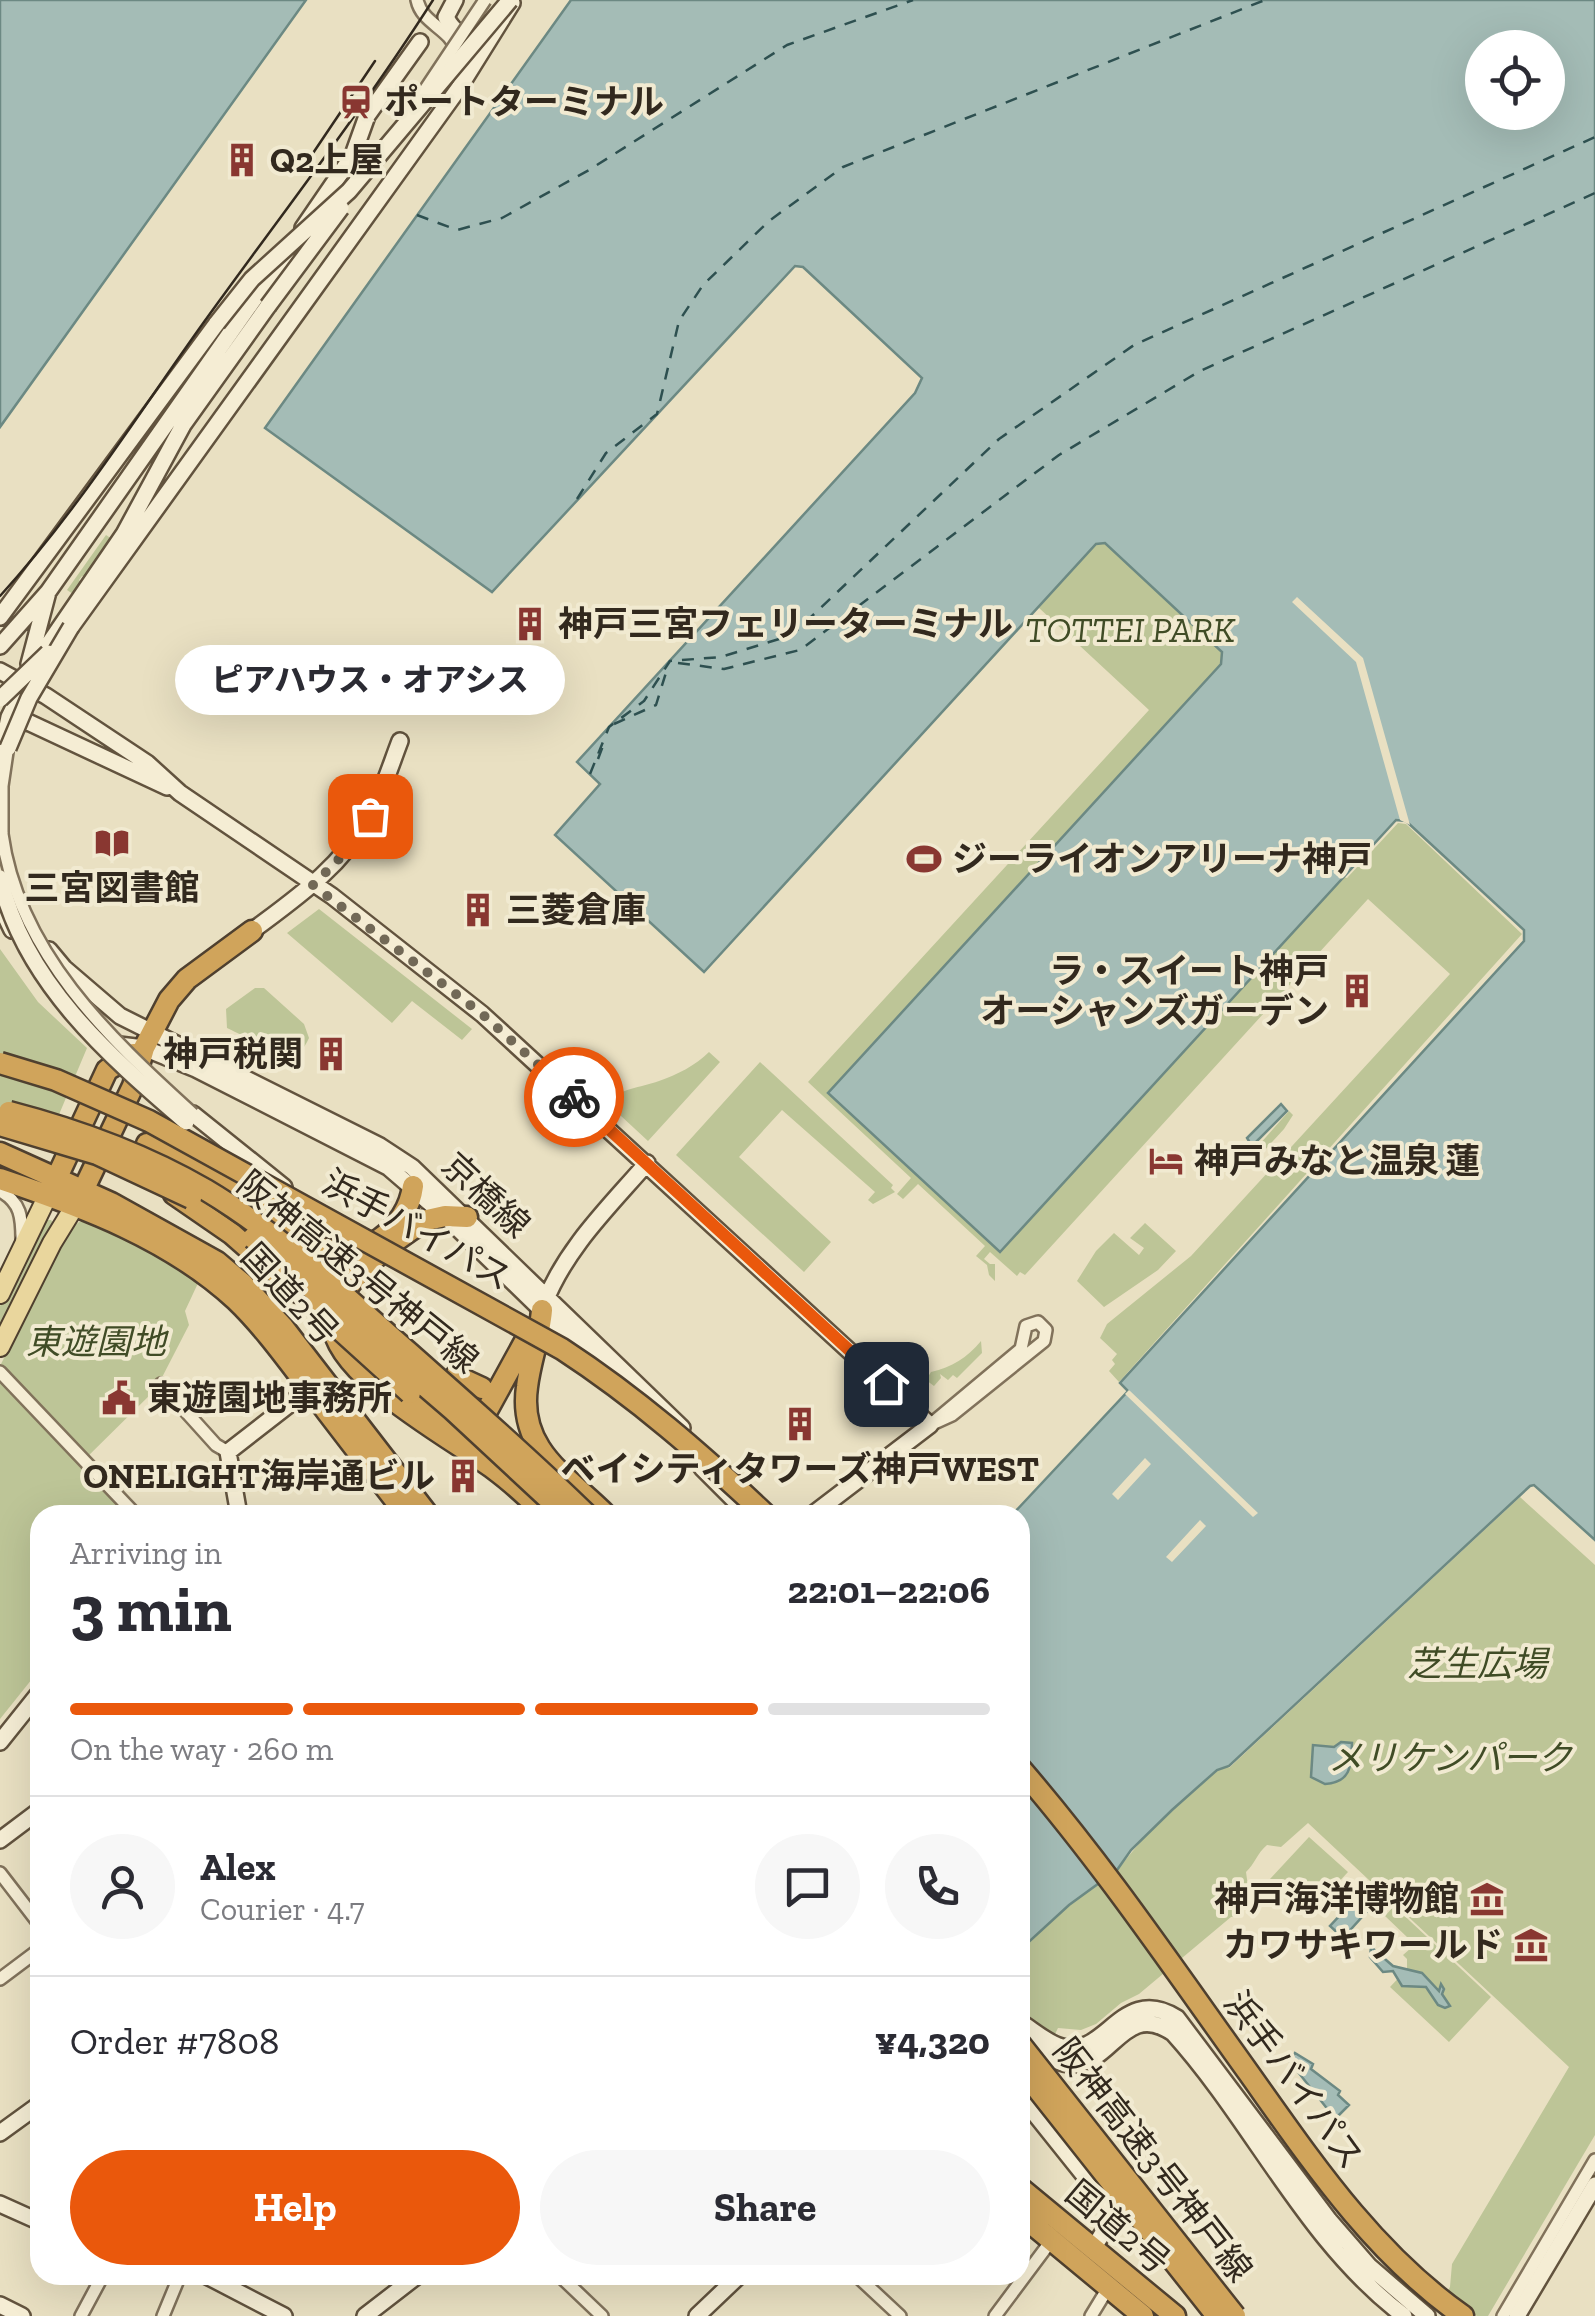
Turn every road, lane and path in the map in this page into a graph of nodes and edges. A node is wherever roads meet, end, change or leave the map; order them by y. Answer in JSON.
{"nodes":[{"id":1,"x":416,"y":0,"type":"edge"},
{"id":2,"x":456,"y":0,"type":"edge"},
{"id":3,"x":485,"y":0,"type":"edge"},
{"id":4,"x":512,"y":0,"type":"edge"},
{"id":5,"x":485,"y":30,"type":"junction"},
{"id":6,"x":420,"y":42,"type":"dead end"},
{"id":7,"x":454,"y":65,"type":"junction"},
{"id":8,"x":381,"y":155,"type":"junction"},
{"id":9,"x":48,"y":592,"type":"junction"},
{"id":10,"x":0,"y":617,"type":"edge"},
{"id":11,"x":68,"y":626,"type":"junction"},
{"id":12,"x":0,"y":646,"type":"edge"},
{"id":13,"x":0,"y":671,"type":"edge"},
{"id":14,"x":24,"y":683,"type":"junction"},
{"id":15,"x":0,"y":687,"type":"edge"},
{"id":16,"x":0,"y":699,"type":"edge"},
{"id":17,"x":5,"y":717,"type":"edge"},
{"id":18,"x":400,"y":740,"type":"dead end"},
{"id":19,"x":3,"y":754,"type":"edge"},
{"id":20,"x":0,"y":774,"type":"edge"},
{"id":21,"x":180,"y":793,"type":"junction"},
{"id":22,"x":0,"y":832,"type":"edge"},
{"id":23,"x":0,"y":878,"type":"edge"},
{"id":24,"x":313,"y":885,"type":"junction"},
{"id":25,"x":0,"y":906,"type":"edge"},
{"id":26,"x":252,"y":931,"type":"joint"},
{"id":27,"x":149,"y":1040,"type":"junction"},
{"id":28,"x":0,"y":1065,"type":"edge"},
{"id":29,"x":193,"y":1114,"type":"joint"},
{"id":30,"x":3,"y":1115,"type":"edge"},
{"id":31,"x":0,"y":1154,"type":"edge"},
{"id":32,"x":647,"y":1163,"type":"junction"},
{"id":33,"x":131,"y":1168,"type":"junction"},
{"id":34,"x":0,"y":1179,"type":"edge"},
{"id":35,"x":52,"y":1187,"type":"junction"},
{"id":36,"x":0,"y":1191,"type":"edge"},
{"id":37,"x":80,"y":1197,"type":"junction"},
{"id":38,"x":303,"y":1209,"type":"junction"},
{"id":39,"x":418,"y":1219,"type":"junction"},
{"id":40,"x":346,"y":1228,"type":"junction"},
{"id":41,"x":22,"y":1249,"type":"junction"},
{"id":42,"x":333,"y":1286,"type":"junction"},
{"id":43,"x":0,"y":1294,"type":"edge"},
{"id":44,"x":545,"y":1303,"type":"junction"},
{"id":45,"x":0,"y":1347,"type":"edge"},
{"id":46,"x":0,"y":1372,"type":"edge"},
{"id":47,"x":162,"y":1384,"type":"dead end"},
{"id":48,"x":309,"y":1388,"type":"junction"},
{"id":49,"x":482,"y":1388,"type":"dead end"},
{"id":50,"x":404,"y":1398,"type":"junction"},
{"id":51,"x":930,"y":1425,"type":"junction"},
{"id":52,"x":228,"y":1452,"type":"junction"},
{"id":53,"x":126,"y":1505,"type":"edge"},
{"id":54,"x":236,"y":1505,"type":"edge"},
{"id":55,"x":399,"y":1505,"type":"edge"},
{"id":56,"x":420,"y":1505,"type":"edge"},
{"id":57,"x":535,"y":1505,"type":"edge"},
{"id":58,"x":555,"y":1505,"type":"edge"},
{"id":59,"x":575,"y":1505,"type":"edge"},
{"id":60,"x":596,"y":1505,"type":"edge"},
{"id":61,"x":738,"y":1505,"type":"edge"},
{"id":62,"x":754,"y":1505,"type":"edge"},
{"id":63,"x":755,"y":1505,"type":"edge"},
{"id":64,"x":756,"y":1505,"type":"edge"},
{"id":65,"x":825,"y":1505,"type":"edge"},
{"id":66,"x":30,"y":1704,"type":"edge"},
{"id":67,"x":0,"y":1742,"type":"edge"},
{"id":68,"x":1030,"y":1783,"type":"edge"},
{"id":69,"x":1030,"y":1784,"type":"edge"},
{"id":70,"x":30,"y":1818,"type":"edge"},
{"id":71,"x":0,"y":1840,"type":"edge"},
{"id":72,"x":0,"y":1873,"type":"edge"},
{"id":73,"x":30,"y":1912,"type":"edge"},
{"id":74,"x":30,"y":1956,"type":"edge"},
{"id":75,"x":0,"y":1979,"type":"edge"},
{"id":76,"x":1030,"y":2028,"type":"edge"},
{"id":77,"x":1030,"y":2046,"type":"edge"},
{"id":78,"x":1030,"y":2049,"type":"edge"},
{"id":79,"x":1200,"y":2057,"type":"junction"},
{"id":80,"x":1030,"y":2080,"type":"edge"},
{"id":81,"x":1030,"y":2084,"type":"edge"},
{"id":82,"x":30,"y":2112,"type":"edge"},
{"id":83,"x":0,"y":2134,"type":"edge"},
{"id":84,"x":1595,"y":2160,"type":"edge"},
{"id":85,"x":1595,"y":2185,"type":"edge"},
{"id":86,"x":1030,"y":2197,"type":"edge"},
{"id":87,"x":0,"y":2204,"type":"edge"},
{"id":88,"x":30,"y":2218,"type":"edge"},
{"id":89,"x":1030,"y":2222,"type":"edge"},
{"id":90,"x":1324,"y":2224,"type":"junction"},
{"id":91,"x":1051,"y":2240,"type":"junction"},
{"id":92,"x":1092,"y":2250,"type":"junction"},
{"id":93,"x":1030,"y":2268,"type":"edge"},
{"id":94,"x":98,"y":2285,"type":"edge"},
{"id":95,"x":176,"y":2285,"type":"edge"},
{"id":96,"x":228,"y":2285,"type":"edge"},
{"id":97,"x":405,"y":2285,"type":"edge"},
{"id":98,"x":570,"y":2285,"type":"edge"},
{"id":99,"x":731,"y":2285,"type":"edge"},
{"id":100,"x":867,"y":2285,"type":"edge"},
{"id":101,"x":1018,"y":2285,"type":"edge"},
{"id":102,"x":1108,"y":2288,"type":"junction"},
{"id":103,"x":0,"y":2305,"type":"edge"},
{"id":104,"x":704,"y":2314,"type":"edge"},
{"id":105,"x":22,"y":2316,"type":"edge"},
{"id":106,"x":81,"y":2316,"type":"edge"},
{"id":107,"x":163,"y":2316,"type":"edge"},
{"id":108,"x":284,"y":2316,"type":"edge"},
{"id":109,"x":365,"y":2316,"type":"edge"},
{"id":110,"x":602,"y":2316,"type":"edge"},
{"id":111,"x":900,"y":2316,"type":"edge"},
{"id":112,"x":995,"y":2316,"type":"edge"},
{"id":113,"x":1090,"y":2316,"type":"edge"},
{"id":114,"x":1143,"y":2316,"type":"edge"},
{"id":115,"x":1174,"y":2316,"type":"edge"},
{"id":116,"x":1217,"y":2316,"type":"edge"},
{"id":117,"x":1235,"y":2316,"type":"edge"},
{"id":118,"x":1404,"y":2316,"type":"edge"},
{"id":119,"x":1427,"y":2316,"type":"edge"},
{"id":120,"x":1455,"y":2316,"type":"edge"},
{"id":121,"x":1463,"y":2316,"type":"edge"},
{"id":122,"x":1504,"y":2316,"type":"edge"},
{"id":123,"x":1517,"y":2316,"type":"edge"}],
"edges":[{"from":1,"to":7,"type":"street","bridge":true},
{"from":2,"to":5,"type":"street","bridge":true},
{"from":3,"to":8,"type":"street","bridge":true},
{"from":4,"to":5,"type":"street","bridge":true},
{"from":4,"to":8,"type":"street","bridge":true},
{"from":4,"to":11,"type":"street","bridge":true},
{"from":5,"to":7,"type":"street","bridge":true},
{"from":6,"to":9,"type":"street"},
{"from":7,"to":10,"type":"street","bridge":true},
{"from":8,"to":14,"type":"street","bridge":true},
{"from":9,"to":12,"type":"street"},
{"from":9,"to":14,"type":"street"},
{"from":11,"to":15,"type":"street","bridge":true},
{"from":11,"to":16,"type":"street","bridge":true},
{"from":11,"to":19,"type":"street","bridge":true},
{"from":13,"to":14,"type":"street"},
{"from":14,"to":15,"type":"street"},
{"from":14,"to":17,"type":"street"},
{"from":14,"to":21,"type":"street"},
{"from":17,"to":19,"type":"street"},
{"from":17,"to":21,"type":"street"},
{"from":18,"to":24,"type":"street"},
{"from":19,"to":20,"type":"street"},
{"from":19,"to":29,"type":"street","bridge":true},
{"from":21,"to":24,"type":"street"},
{"from":22,"to":27,"type":"street"},
{"from":23,"to":38,"type":"street","bridge":true},
{"from":24,"to":26,"type":"street"},
{"from":24,"to":32,"type":"street"},
{"from":25,"to":27,"type":"street"},
{"from":26,"to":27,"type":"highway"},
{"from":27,"to":35,"type":"highway"},
{"from":27,"to":37,"type":"highway"},
{"from":27,"to":39,"type":"street","name":"京橋線"},
{"from":27,"to":39,"type":"street","name":"京橋線"},
{"from":28,"to":38,"type":"highway","name":"浜手バイパス","bridge":true},
{"from":28,"to":40,"type":"highway","name":"浜手バイパス","bridge":true},
{"from":29,"to":40,"type":"street","bridge":true},
{"from":30,"to":33,"type":"highway","name":"阪神高速3号神戸線","bridge":true},
{"from":30,"to":39,"type":"highway","bridge":true},
{"from":30,"to":42,"type":"highway","name":"阪神高速3号神戸線","bridge":true},
{"from":31,"to":35,"type":"highway","name":"国道2号"},
{"from":32,"to":44,"type":"street"},
{"from":32,"to":51,"type":"street"},
{"from":33,"to":50,"type":"highway","bridge":true},
{"from":33,"to":58,"type":"highway","name":"阪神高速3号神戸線","bridge":true},
{"from":34,"to":35,"type":"highway","name":"国道2号"},
{"from":35,"to":37,"type":"highway","name":"国道2号"},
{"from":35,"to":41,"type":"main road"},
{"from":36,"to":41,"type":"street"},
{"from":37,"to":45,"type":"main road"},
{"from":37,"to":48,"type":"highway","name":"国道2号"},
{"from":37,"to":56,"type":"highway","name":"国道2号"},
{"from":38,"to":62,"type":"highway","name":"浜手バイパス","bridge":true},
{"from":39,"to":44,"type":"street","name":"京橋線"},
{"from":39,"to":50,"type":"highway"},
{"from":40,"to":63,"type":"highway","name":"浜手バイパス","bridge":true},
{"from":41,"to":43,"type":"main road"},
{"from":42,"to":49,"type":"highway","bridge":true},
{"from":42,"to":59,"type":"highway","name":"阪神高速3号神戸線","bridge":true},
{"from":44,"to":50,"type":"highway"},
{"from":44,"to":60,"type":"highway"},
{"from":44,"to":61,"type":"street","name":"京橋線"},
{"from":44,"to":64,"type":"street","name":"京橋線"},
{"from":46,"to":53,"type":"street"},
{"from":47,"to":52,"type":"street"},
{"from":48,"to":52,"type":"street"},
{"from":48,"to":55,"type":"highway","name":"国道2号"},
{"from":50,"to":57,"type":"highway"},
{"from":51,"to":51,"type":"street"},
{"from":51,"to":65,"type":"street"},
{"from":52,"to":54,"type":"street"},
{"from":66,"to":67,"type":"street"},
{"from":68,"to":121,"type":"highway","name":"浜手バイパス"},
{"from":69,"to":120,"type":"highway","name":"浜手バイパス"},
{"from":70,"to":71,"type":"street"},
{"from":72,"to":73,"type":"street"},
{"from":74,"to":75,"type":"street"},
{"from":76,"to":79,"type":"street"},
{"from":77,"to":79,"type":"street"},
{"from":78,"to":117,"type":"highway","name":"阪神高速3号神戸線","bridge":true},
{"from":79,"to":90,"type":"street"},
{"from":80,"to":116,"type":"highway","name":"阪神高速3号神戸線","bridge":true},
{"from":81,"to":92,"type":"street"},
{"from":82,"to":83,"type":"street"},
{"from":84,"to":122,"type":"street"},
{"from":85,"to":123,"type":"street"},
{"from":86,"to":92,"type":"highway","name":"国道2号"},
{"from":87,"to":88,"type":"street"},
{"from":89,"to":91,"type":"highway","name":"国道2号"},
{"from":90,"to":118,"type":"street"},
{"from":90,"to":119,"type":"street"},
{"from":91,"to":93,"type":"street"},
{"from":91,"to":102,"type":"highway","name":"国道2号"},
{"from":92,"to":115,"type":"highway","name":"国道2号"},
{"from":94,"to":106,"type":"street"},
{"from":95,"to":107,"type":"street"},
{"from":96,"to":108,"type":"street"},
{"from":97,"to":109,"type":"street"},
{"from":98,"to":110,"type":"street"},
{"from":99,"to":104,"type":"street"},
{"from":100,"to":111,"type":"street"},
{"from":101,"to":112,"type":"street"},
{"from":102,"to":113,"type":"street"},
{"from":102,"to":114,"type":"highway","name":"国道2号"},
{"from":103,"to":105,"type":"street"}]}
